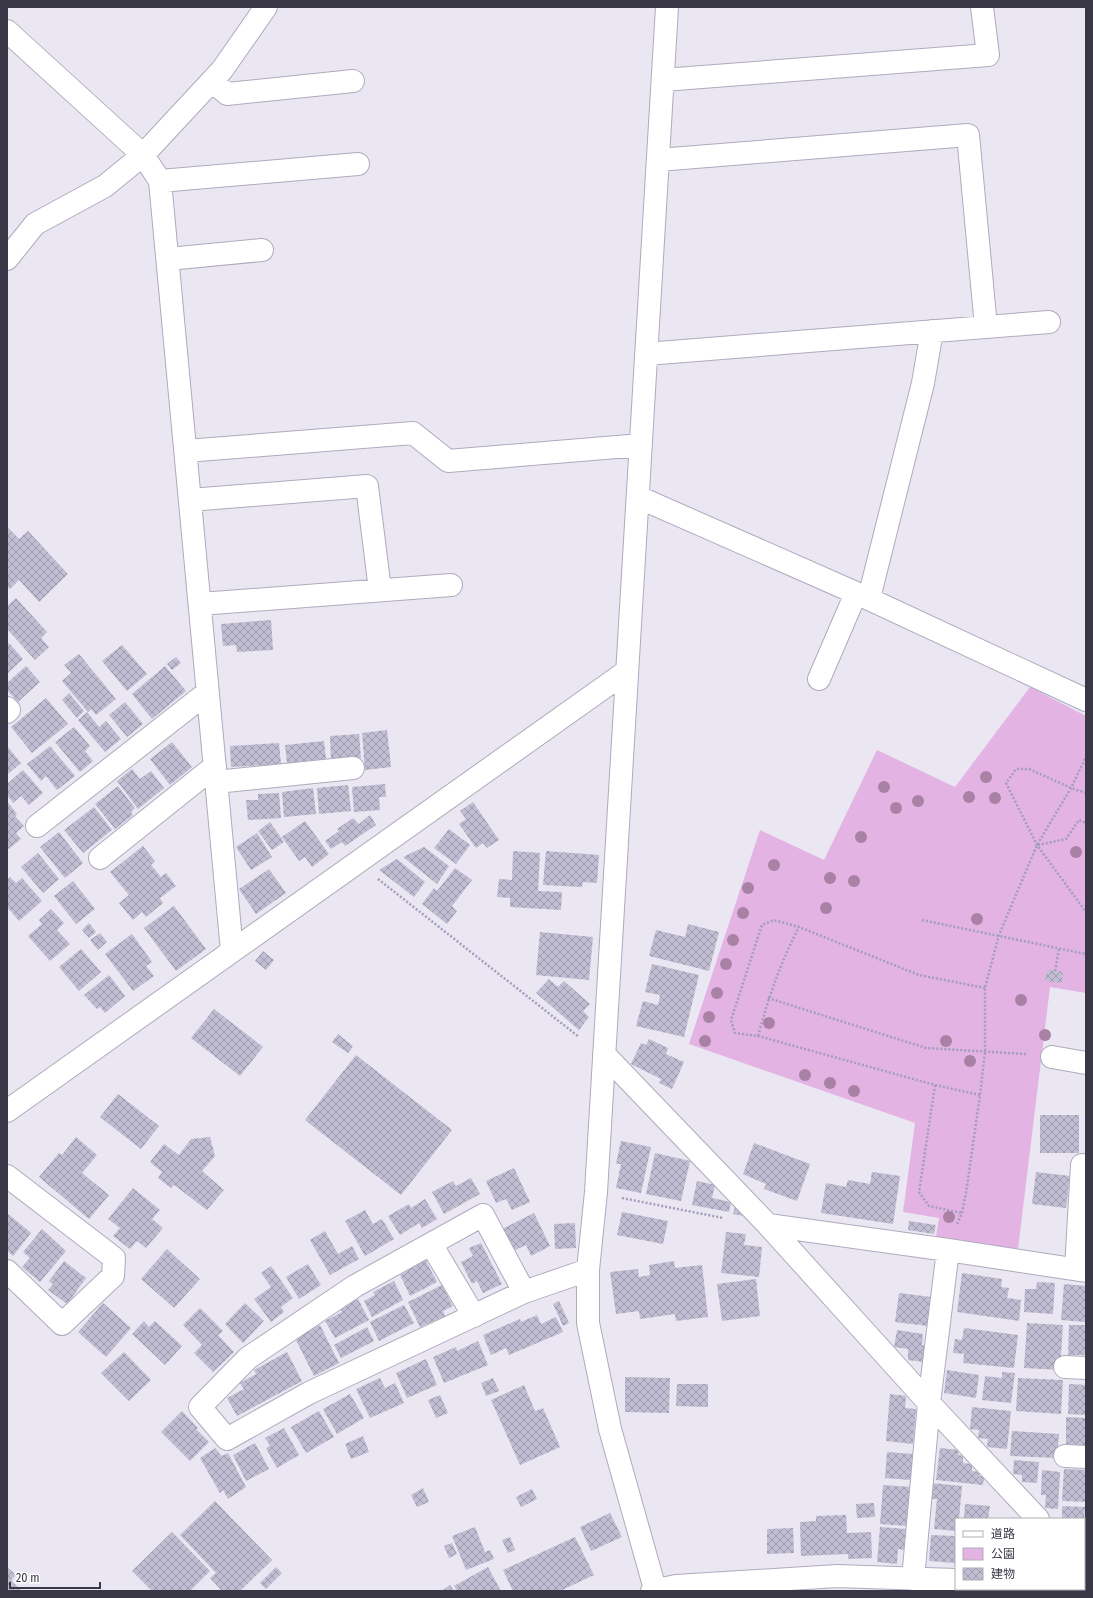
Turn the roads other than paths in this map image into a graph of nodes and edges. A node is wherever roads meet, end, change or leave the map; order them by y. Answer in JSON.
{"nodes":[{"id":1,"x":266,"y":7,"type":"edge"},
{"id":2,"x":667,"y":7,"type":"edge"},
{"id":3,"x":982,"y":7,"type":"edge"},
{"id":4,"x":7,"y":31,"type":"edge"},
{"id":5,"x":663,"y":80,"type":"junction"},
{"id":6,"x":212,"y":81,"type":"junction"},
{"id":7,"x":353,"y":81,"type":"dead end"},
{"id":8,"x":143,"y":155,"type":"junction"},
{"id":9,"x":658,"y":160,"type":"junction"},
{"id":10,"x":358,"y":164,"type":"dead end"},
{"id":11,"x":160,"y":181,"type":"junction"},
{"id":12,"x":262,"y":250,"type":"dead end"},
{"id":13,"x":7,"y":259,"type":"edge"},
{"id":14,"x":168,"y":259,"type":"junction"},
{"id":15,"x":1049,"y":322,"type":"dead end"},
{"id":16,"x":986,"y":327,"type":"junction"},
{"id":17,"x":932,"y":331,"type":"junction"},
{"id":18,"x":646,"y":354,"type":"junction"},
{"id":19,"x":641,"y":445,"type":"junction"},
{"id":20,"x":186,"y":451,"type":"junction"},
{"id":21,"x":638,"y":497,"type":"junction"},
{"id":22,"x":190,"y":500,"type":"junction"},
{"id":23,"x":451,"y":585,"type":"dead end"},
{"id":24,"x":380,"y":590,"type":"junction"},
{"id":25,"x":862,"y":595,"type":"junction"},
{"id":26,"x":200,"y":604,"type":"junction"},
{"id":27,"x":627,"y":671,"type":"junction"},
{"id":28,"x":819,"y":679,"type":"dead end"},
{"id":29,"x":208,"y":692,"type":"junction"},
{"id":30,"x":1086,"y":700,"type":"edge"},
{"id":31,"x":7,"y":708,"type":"edge"},
{"id":32,"x":7,"y":712,"type":"edge"},
{"id":33,"x":353,"y":768,"type":"dead end"},
{"id":34,"x":216,"y":774,"type":"junction"},
{"id":35,"x":38,"y":826,"type":"dead end"},
{"id":36,"x":100,"y":858,"type":"dead end"},
{"id":37,"x":232,"y":951,"type":"junction"},
{"id":38,"x":604,"y":1054,"type":"junction"},
{"id":39,"x":1052,"y":1057,"type":"road end"},
{"id":40,"x":1086,"y":1063,"type":"edge"},
{"id":41,"x":7,"y":1111,"type":"edge"},
{"id":42,"x":1082,"y":1165,"type":"dead end"},
{"id":43,"x":7,"y":1176,"type":"edge"},
{"id":44,"x":768,"y":1225,"type":"junction"},
{"id":45,"x":431,"y":1244,"type":"junction"},
{"id":46,"x":948,"y":1250,"type":"junction"},
{"id":47,"x":588,"y":1270,"type":"junction"},
{"id":48,"x":1081,"y":1270,"type":"edge"},
{"id":49,"x":7,"y":1271,"type":"edge"},
{"id":50,"x":524,"y":1292,"type":"junction"},
{"id":51,"x":474,"y":1316,"type":"junction"},
{"id":52,"x":929,"y":1403,"type":"junction"},
{"id":53,"x":1037,"y":1518,"type":"edge"},
{"id":54,"x":955,"y":1580,"type":"edge"},
{"id":55,"x":924,"y":1583,"type":"edge"},
{"id":56,"x":653,"y":1590,"type":"edge"}],
"edges":[{"from":1,"to":6,"type":"street"},
{"from":2,"to":5,"type":"street"},
{"from":3,"to":5,"type":"street"},
{"from":4,"to":8,"type":"street"},
{"from":5,"to":9,"type":"street"},
{"from":6,"to":7,"type":"street"},
{"from":6,"to":8,"type":"street"},
{"from":8,"to":11,"type":"street"},
{"from":8,"to":13,"type":"street"},
{"from":9,"to":16,"type":"street"},
{"from":9,"to":18,"type":"street"},
{"from":10,"to":11,"type":"street"},
{"from":11,"to":14,"type":"street"},
{"from":12,"to":14,"type":"street"},
{"from":14,"to":20,"type":"street"},
{"from":15,"to":16,"type":"street"},
{"from":16,"to":17,"type":"street"},
{"from":17,"to":18,"type":"street"},
{"from":17,"to":25,"type":"street"},
{"from":18,"to":19,"type":"street"},
{"from":19,"to":20,"type":"street"},
{"from":19,"to":21,"type":"street"},
{"from":20,"to":22,"type":"street"},
{"from":21,"to":25,"type":"street"},
{"from":21,"to":27,"type":"street"},
{"from":22,"to":24,"type":"street"},
{"from":22,"to":26,"type":"street"},
{"from":23,"to":24,"type":"street"},
{"from":24,"to":26,"type":"street"},
{"from":25,"to":28,"type":"street"},
{"from":25,"to":30,"type":"street"},
{"from":26,"to":29,"type":"street"},
{"from":27,"to":37,"type":"street"},
{"from":27,"to":38,"type":"street"},
{"from":29,"to":34,"type":"street"},
{"from":29,"to":35,"type":"street"},
{"from":31,"to":32,"type":"street"},
{"from":33,"to":34,"type":"street"},
{"from":34,"to":36,"type":"street"},
{"from":34,"to":37,"type":"street"},
{"from":37,"to":41,"type":"street"},
{"from":38,"to":44,"type":"street"},
{"from":38,"to":47,"type":"street"},
{"from":39,"to":40,"type":"street"},
{"from":42,"to":48,"type":"street"},
{"from":43,"to":49,"type":"street"},
{"from":44,"to":46,"type":"street"},
{"from":44,"to":52,"type":"street"},
{"from":45,"to":50,"type":"street"},
{"from":45,"to":51,"type":"street"},
{"from":45,"to":51,"type":"street"},
{"from":46,"to":48,"type":"street"},
{"from":46,"to":52,"type":"street"},
{"from":47,"to":50,"type":"street"},
{"from":47,"to":56,"type":"street"},
{"from":50,"to":51,"type":"street"},
{"from":52,"to":53,"type":"street"},
{"from":52,"to":55,"type":"street"},
{"from":54,"to":55,"type":"street"},
{"from":55,"to":56,"type":"street"}]}
